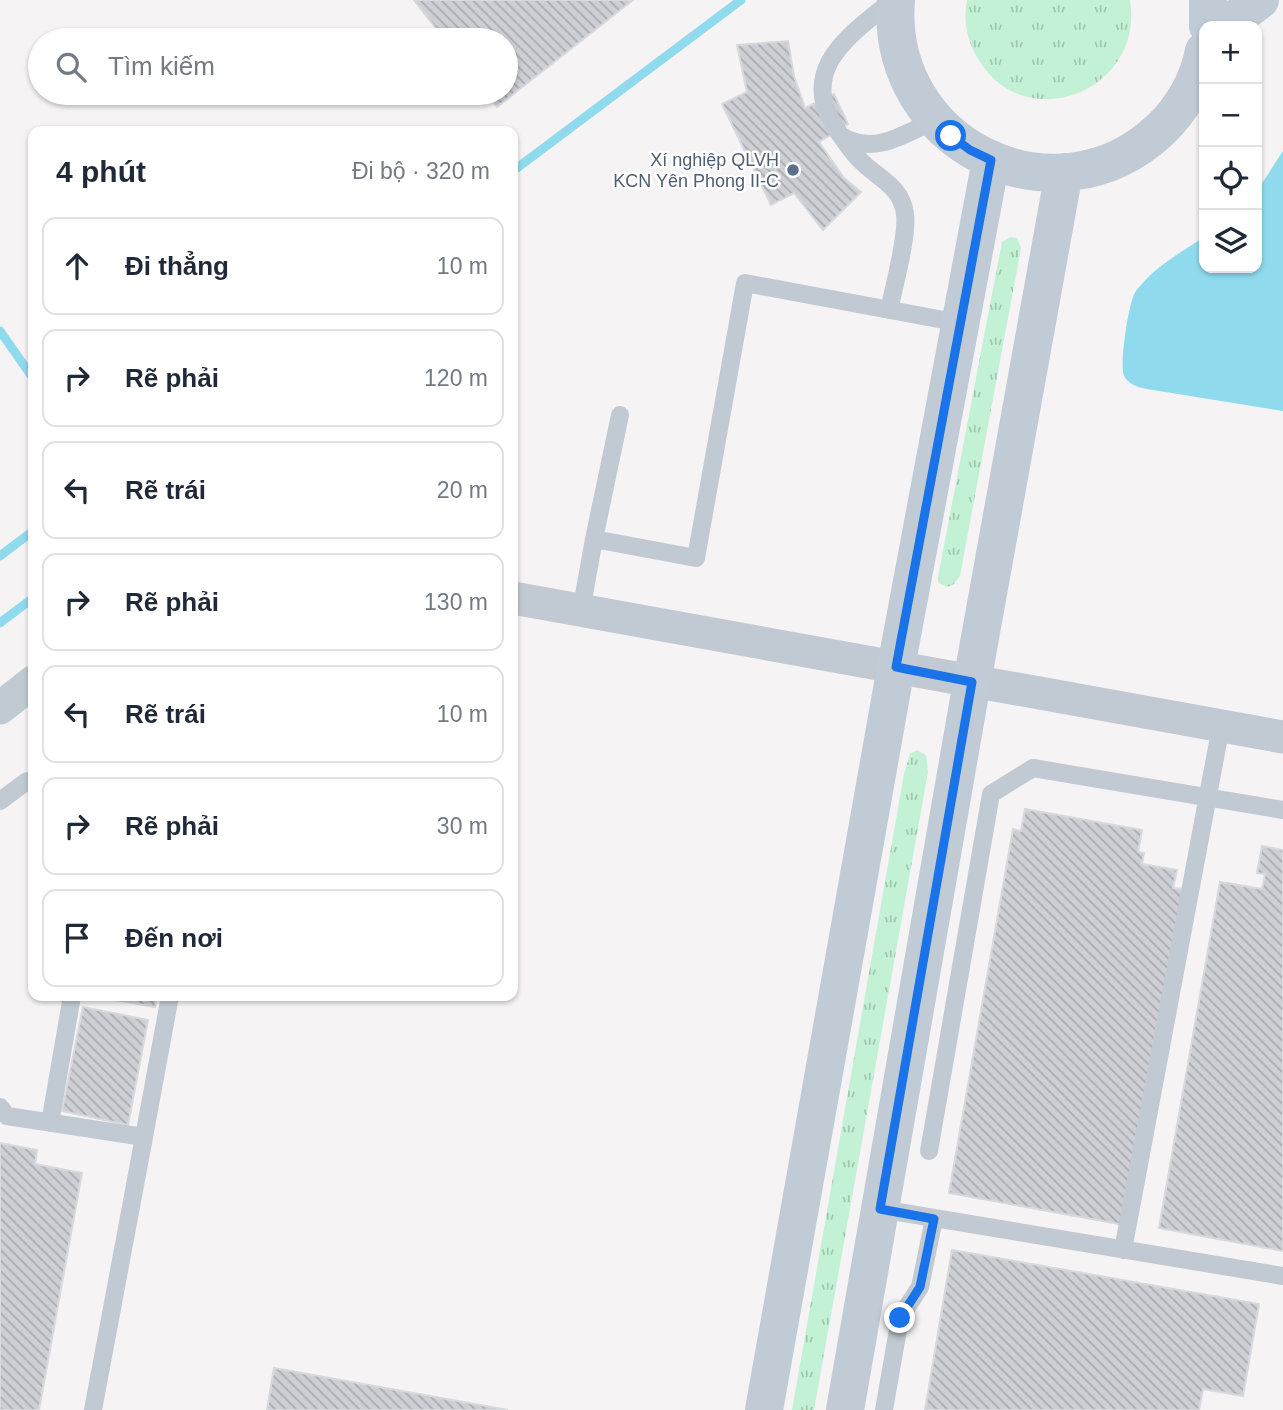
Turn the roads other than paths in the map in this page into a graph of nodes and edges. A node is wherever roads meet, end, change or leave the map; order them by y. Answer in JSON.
{"nodes":[{"id":1,"x":895,"y":0,"type":"edge"},
{"id":2,"x":1208,"y":0,"type":"edge"},
{"id":3,"x":1260,"y":0,"type":"edge"},
{"id":4,"x":1208,"y":21,"type":"edge"},
{"id":5,"x":1233,"y":21,"type":"edge"},
{"id":6,"x":1199,"y":64,"type":"edge"},
{"id":7,"x":935,"y":120,"type":"junction"},
{"id":8,"x":842,"y":136,"type":"junction"},
{"id":9,"x":991,"y":160,"type":"junction"},
{"id":10,"x":1064,"y":172,"type":"junction"},
{"id":11,"x":890,"y":310,"type":"junction"},
{"id":12,"x":960,"y":323,"type":"junction"},
{"id":13,"x":620,"y":415,"type":"dead end"},
{"id":14,"x":594,"y":539,"type":"junction"},
{"id":15,"x":518,"y":599,"type":"edge"},
{"id":16,"x":581,"y":611,"type":"junction"},
{"id":17,"x":896,"y":667,"type":"junction"},
{"id":18,"x":972,"y":682,"type":"junction"},
{"id":19,"x":28,"y":686,"type":"edge"},
{"id":20,"x":0,"y":708,"type":"edge"},
{"id":21,"x":1222,"y":726,"type":"junction"},
{"id":22,"x":1283,"y":737,"type":"edge"},
{"id":23,"x":27,"y":781,"type":"dead end"},
{"id":24,"x":1208,"y":797,"type":"junction"},
{"id":25,"x":0,"y":801,"type":"edge"},
{"id":26,"x":1283,"y":810,"type":"edge"},
{"id":27,"x":71,"y":1001,"type":"edge"},
{"id":28,"x":169,"y":1001,"type":"edge"},
{"id":29,"x":0,"y":1107,"type":"edge"},
{"id":30,"x":50,"y":1123,"type":"junction"},
{"id":31,"x":144,"y":1137,"type":"junction"},
{"id":32,"x":929,"y":1151,"type":"dead end"},
{"id":33,"x":880,"y":1209,"type":"junction"},
{"id":34,"x":934,"y":1219,"type":"junction"},
{"id":35,"x":1123,"y":1250,"type":"junction"},
{"id":36,"x":1283,"y":1276,"type":"edge"},
{"id":37,"x":93,"y":1410,"type":"edge"},
{"id":38,"x":764,"y":1410,"type":"edge"},
{"id":39,"x":845,"y":1410,"type":"edge"},
{"id":40,"x":884,"y":1410,"type":"edge"}],
"edges":[{"from":1,"to":7,"type":"street"},
{"from":1,"to":8,"type":"lane"},
{"from":2,"to":4,"type":"street"},
{"from":3,"to":5,"type":"street"},
{"from":6,"to":10,"type":"street"},
{"from":7,"to":8,"type":"lane"},
{"from":7,"to":9,"type":"street"},
{"from":8,"to":11,"type":"lane"},
{"from":9,"to":10,"type":"street"},
{"from":9,"to":12,"type":"street"},
{"from":10,"to":18,"type":"street"},
{"from":11,"to":12,"type":"lane"},
{"from":11,"to":14,"type":"lane"},
{"from":12,"to":17,"type":"street"},
{"from":13,"to":14,"type":"lane"},
{"from":14,"to":16,"type":"lane"},
{"from":15,"to":16,"type":"street"},
{"from":16,"to":17,"type":"street"},
{"from":17,"to":18,"type":"street"},
{"from":17,"to":38,"type":"street"},
{"from":18,"to":21,"type":"street"},
{"from":18,"to":33,"type":"street"},
{"from":19,"to":20,"type":"street"},
{"from":21,"to":22,"type":"street"},
{"from":21,"to":24,"type":"lane"},
{"from":23,"to":25,"type":"lane"},
{"from":24,"to":26,"type":"lane"},
{"from":24,"to":32,"type":"lane"},
{"from":24,"to":35,"type":"lane"},
{"from":27,"to":30,"type":"lane"},
{"from":28,"to":31,"type":"lane"},
{"from":29,"to":30,"type":"lane"},
{"from":30,"to":31,"type":"lane"},
{"from":31,"to":37,"type":"lane"},
{"from":33,"to":34,"type":"lane"},
{"from":33,"to":39,"type":"street"},
{"from":34,"to":35,"type":"lane"},
{"from":34,"to":40,"type":"lane"},
{"from":35,"to":36,"type":"lane"}]}
